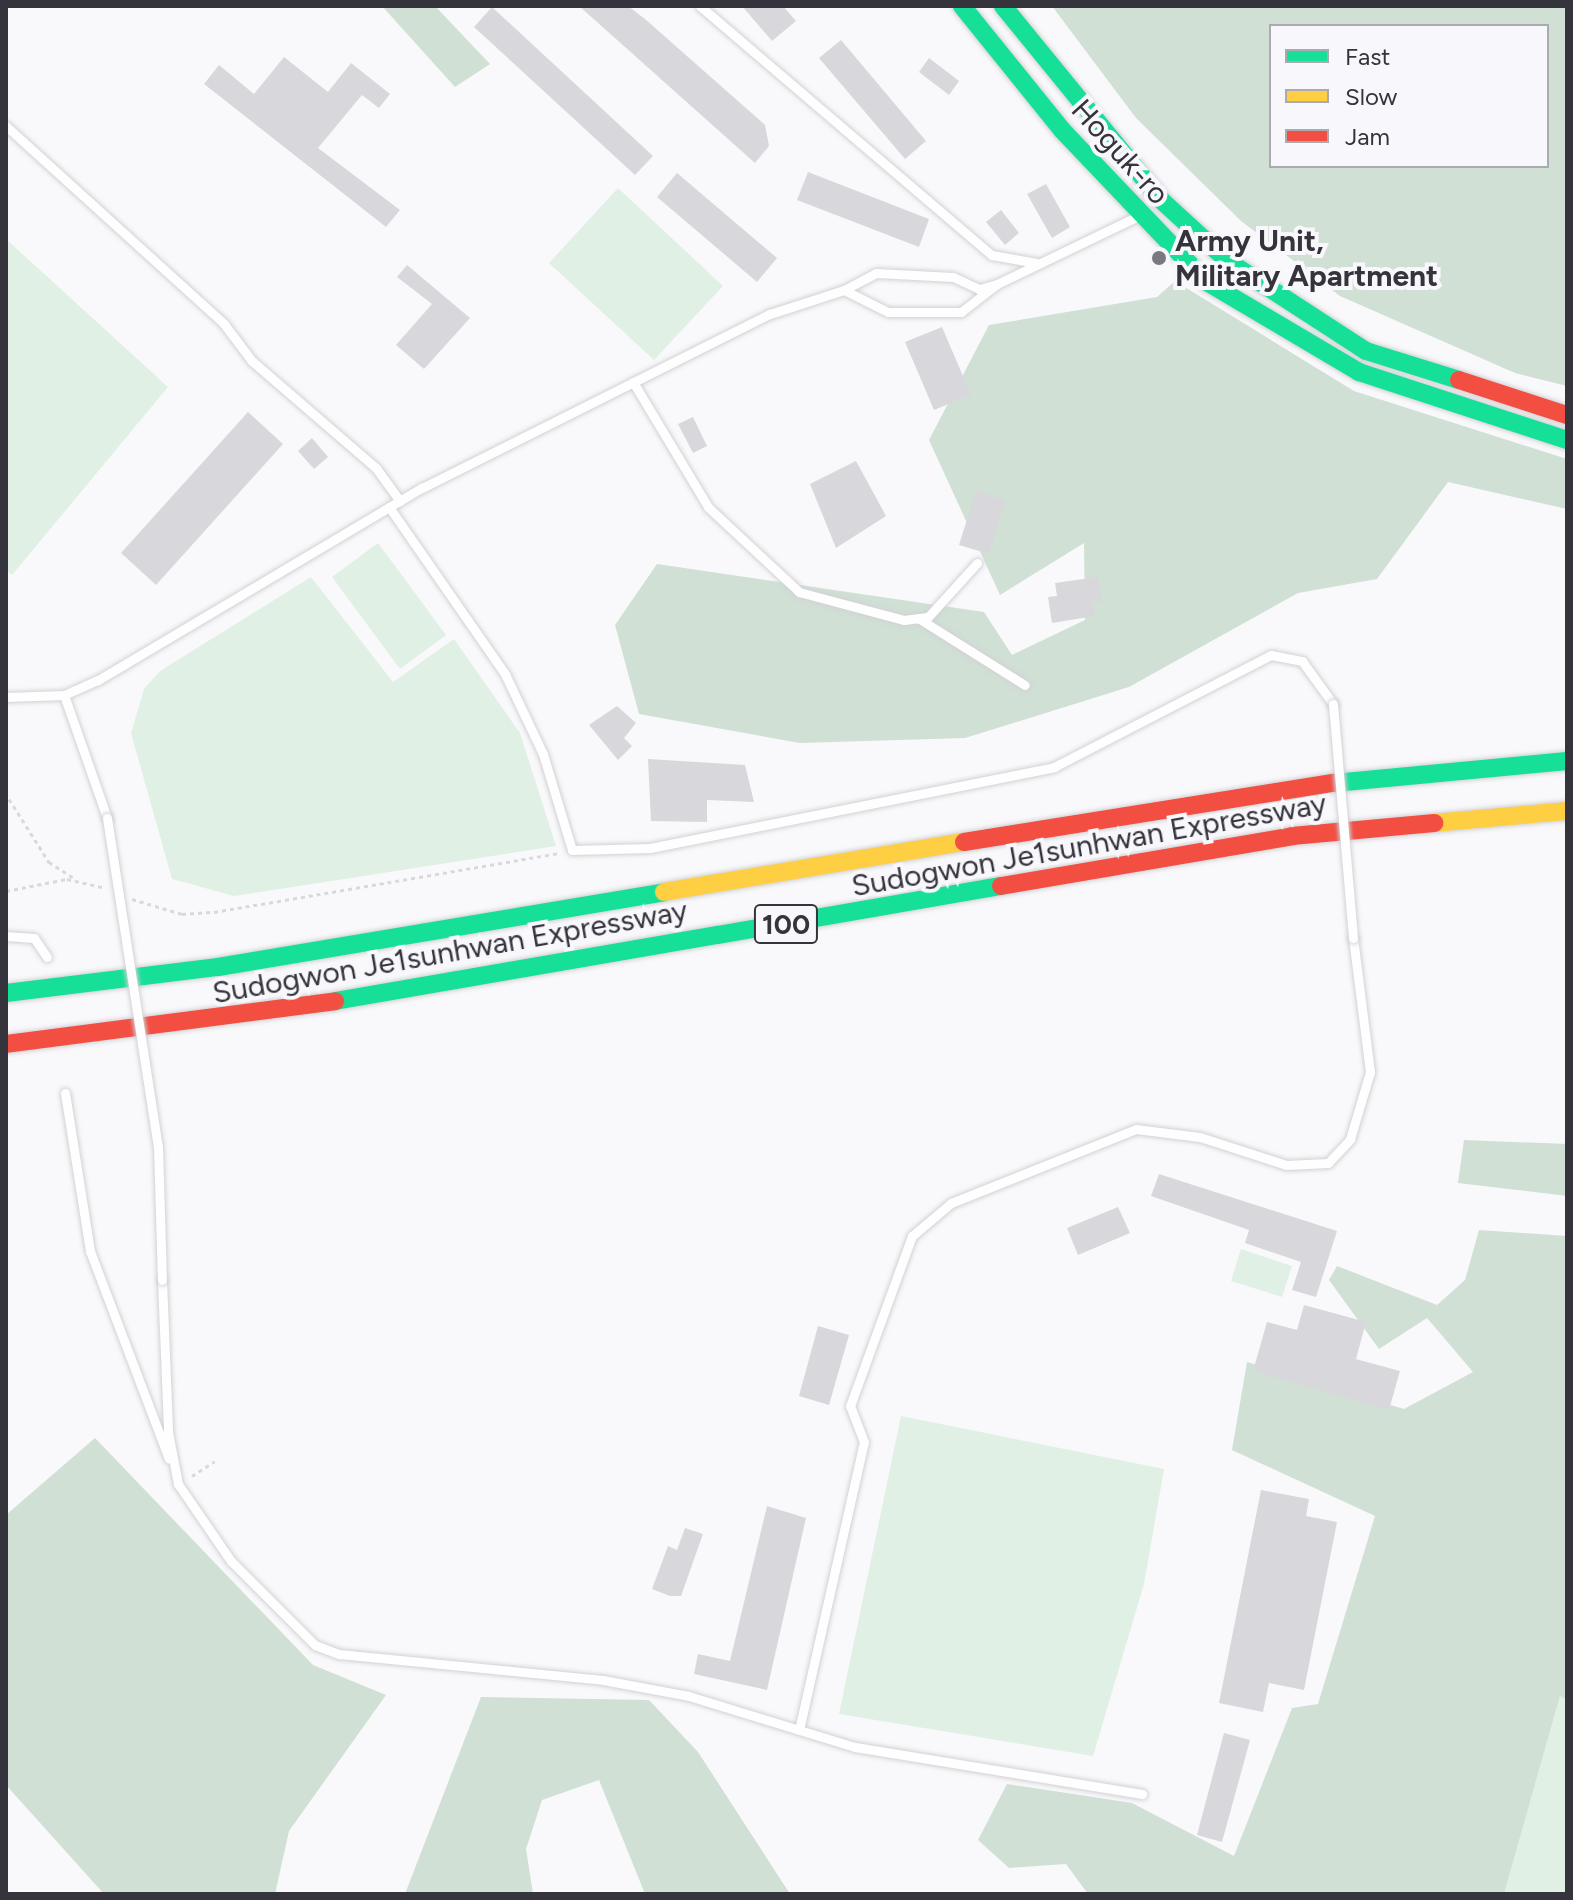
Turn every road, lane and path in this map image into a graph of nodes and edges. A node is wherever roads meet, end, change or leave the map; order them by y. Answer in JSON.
{"nodes":[{"id":1,"x":700,"y":6,"type":"edge"},
{"id":2,"x":962,"y":6,"type":"edge"},
{"id":3,"x":1003,"y":6,"type":"edge"},
{"id":4,"x":6,"y":126,"type":"edge"},
{"id":5,"x":1161,"y":200,"type":"junction"},
{"id":6,"x":1138,"y":216,"type":"junction"},
{"id":7,"x":1043,"y":262,"type":"junction"},
{"id":8,"x":997,"y":284,"type":"junction"},
{"id":9,"x":844,"y":290,"type":"junction"},
{"id":10,"x":633,"y":382,"type":"junction"},
{"id":11,"x":1567,"y":415,"type":"edge"},
{"id":12,"x":1567,"y":440,"type":"edge"},
{"id":13,"x":400,"y":501,"type":"junction"},
{"id":14,"x":389,"y":507,"type":"junction"},
{"id":15,"x":977,"y":563,"type":"dead end"},
{"id":16,"x":918,"y":618,"type":"junction"},
{"id":17,"x":1025,"y":685,"type":"dead end"},
{"id":18,"x":64,"y":695,"type":"junction"},
{"id":19,"x":6,"y":697,"type":"edge"},
{"id":20,"x":1567,"y":761,"type":"edge"},
{"id":21,"x":9,"y":799,"type":"dead end"},
{"id":22,"x":1567,"y":811,"type":"edge"},
{"id":23,"x":572,"y":850,"type":"junction"},
{"id":24,"x":77,"y":880,"type":"junction"},
{"id":25,"x":110,"y":890,"type":"dead end"},
{"id":26,"x":6,"y":891,"type":"edge"},
{"id":27,"x":122,"y":895,"type":"dead end"},
{"id":28,"x":6,"y":936,"type":"edge"},
{"id":29,"x":47,"y":957,"type":"dead end"},
{"id":30,"x":6,"y":993,"type":"edge"},
{"id":31,"x":6,"y":1044,"type":"edge"},
{"id":32,"x":65,"y":1093,"type":"dead end"},
{"id":33,"x":215,"y":1461,"type":"dead end"},
{"id":34,"x":178,"y":1484,"type":"junction"},
{"id":35,"x":799,"y":1730,"type":"junction"},
{"id":36,"x":1142,"y":1794,"type":"dead end"}],
"edges":[{"from":1,"to":7,"type":"lane"},
{"from":2,"to":6,"type":"main road","name":"Hoguk-ro"},
{"from":3,"to":5,"type":"main road","name":"Hoguk-ro"},
{"from":4,"to":13,"type":"lane"},
{"from":5,"to":6,"type":"lane"},
{"from":5,"to":11,"type":"main road","name":"Hoguk-ro"},
{"from":6,"to":7,"type":"lane"},
{"from":6,"to":12,"type":"main road","name":"Hoguk-ro"},
{"from":7,"to":8,"type":"lane"},
{"from":8,"to":9,"type":"lane"},
{"from":8,"to":9,"type":"lane"},
{"from":9,"to":10,"type":"lane"},
{"from":10,"to":13,"type":"lane"},
{"from":10,"to":16,"type":"lane"},
{"from":13,"to":14,"type":"lane"},
{"from":14,"to":18,"type":"lane"},
{"from":14,"to":23,"type":"lane"},
{"from":15,"to":16,"type":"lane"},
{"from":16,"to":17,"type":"lane"},
{"from":18,"to":19,"type":"lane"},
{"from":18,"to":34,"type":"lane","bridge":true},
{"from":20,"to":30,"type":"main road","name":"Sudogwon Je1sunhwan Expressway","number":"100"},
{"from":21,"to":24,"type":"path"},
{"from":22,"to":31,"type":"main road","name":"Sudogwon Je1sunhwan Expressway","number":"100"},
{"from":23,"to":27,"type":"path"},
{"from":23,"to":35,"type":"lane","bridge":true},
{"from":24,"to":25,"type":"path"},
{"from":24,"to":26,"type":"path"},
{"from":28,"to":29,"type":"lane"},
{"from":32,"to":34,"type":"lane"},
{"from":33,"to":34,"type":"path"},
{"from":34,"to":35,"type":"lane"},
{"from":35,"to":36,"type":"lane"}]}
